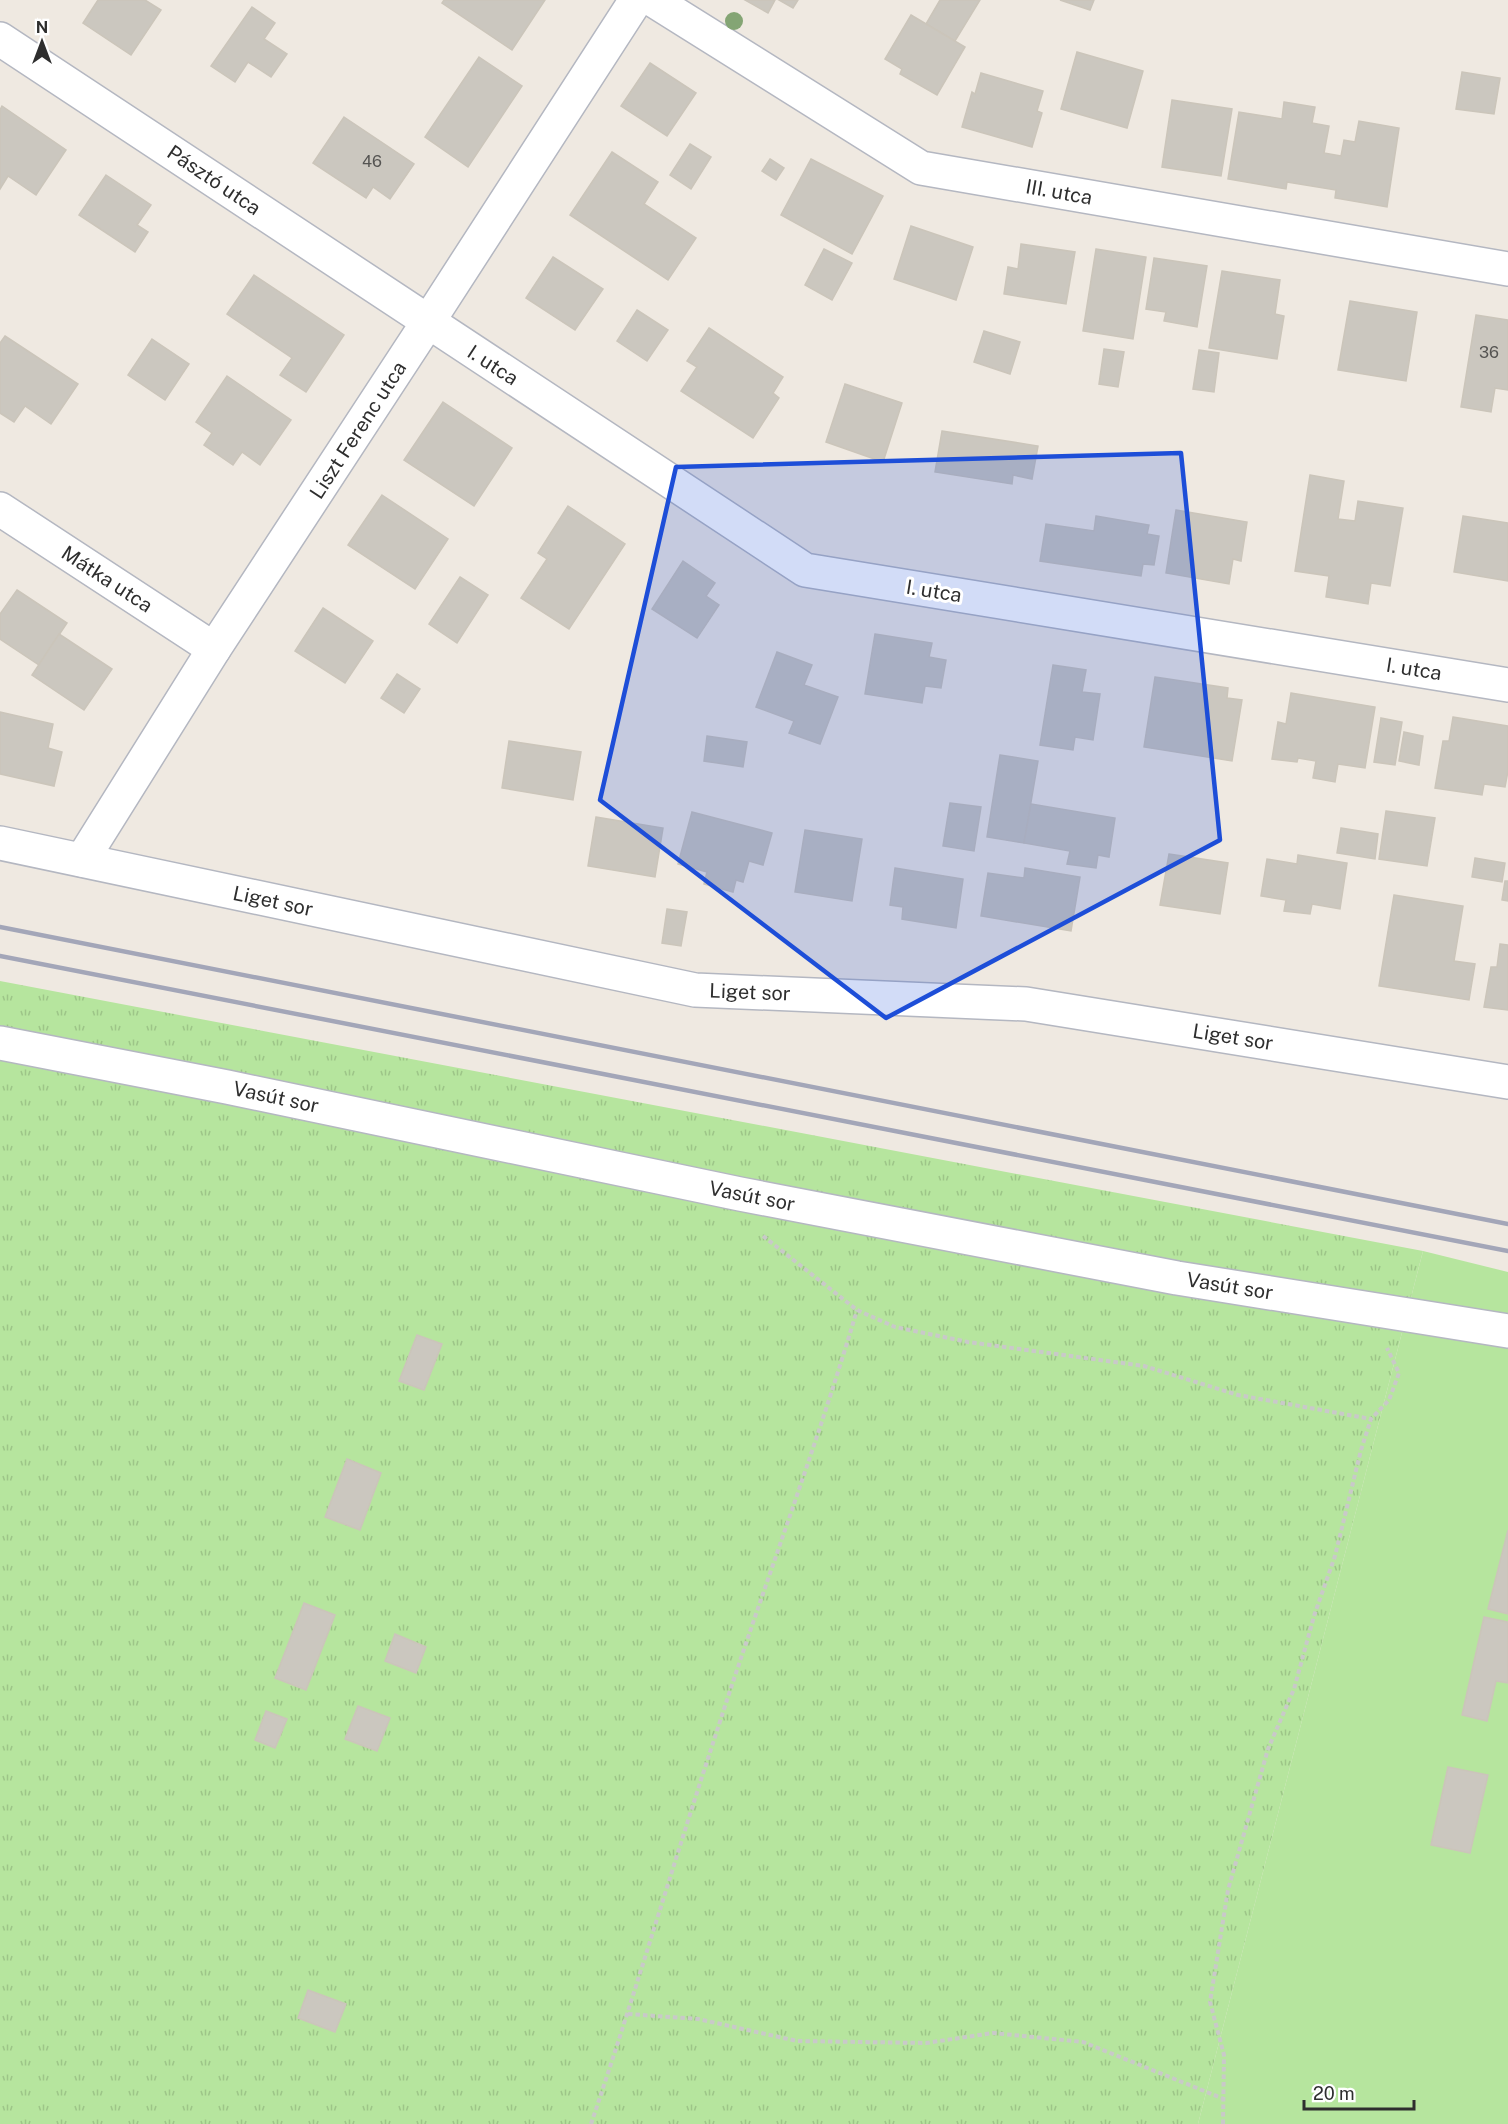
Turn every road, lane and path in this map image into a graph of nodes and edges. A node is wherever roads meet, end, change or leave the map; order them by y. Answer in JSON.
{"nodes":[{"id":1,"x":636,"y":0,"type":"edge"},
{"id":2,"x":653,"y":0,"type":"edge"},
{"id":3,"x":0,"y":39,"type":"edge"},
{"id":4,"x":1508,"y":269,"type":"edge"},
{"id":5,"x":428,"y":322,"type":"junction"},
{"id":6,"x":0,"y":509,"type":"edge"},
{"id":7,"x":214,"y":649,"type":"junction"},
{"id":8,"x":1508,"y":685,"type":"edge"},
{"id":9,"x":0,"y":843,"type":"edge"},
{"id":10,"x":82,"y":860,"type":"junction"},
{"id":11,"x":0,"y":1043,"type":"edge"},
{"id":12,"x":1508,"y":1082,"type":"edge"},
{"id":13,"x":740,"y":1194,"type":"junction"},
{"id":14,"x":857,"y":1310,"type":"junction"},
{"id":15,"x":1386,"y":1311,"type":"junction"},
{"id":16,"x":1508,"y":1331,"type":"edge"},
{"id":17,"x":1371,"y":1419,"type":"junction"},
{"id":18,"x":628,"y":2014,"type":"junction"},
{"id":19,"x":1224,"y":2099,"type":"junction"},
{"id":20,"x":591,"y":2124,"type":"edge"},
{"id":21,"x":1223,"y":2124,"type":"edge"}],
"edges":[{"from":1,"to":5,"type":"street","name":"Liszt Ferenc utca"},
{"from":2,"to":4,"type":"street","name":"III. utca"},
{"from":3,"to":5,"type":"street","name":"Pásztó utca"},
{"from":5,"to":7,"type":"street","name":"Liszt Ferenc utca"},
{"from":5,"to":8,"type":"street","name":"I. utca"},
{"from":6,"to":7,"type":"street","name":"Mátka utca"},
{"from":7,"to":10,"type":"street","name":"Liszt Ferenc utca"},
{"from":9,"to":10,"type":"street","name":"Liget sor"},
{"from":10,"to":12,"type":"street","name":"Liget sor"},
{"from":11,"to":13,"type":"street","name":"Vasút sor"},
{"from":13,"to":14,"type":"path"},
{"from":13,"to":15,"type":"street","name":"Vasút sor"},
{"from":14,"to":17,"type":"path"},
{"from":14,"to":18,"type":"path"},
{"from":15,"to":16,"type":"street","name":"Vasút sor"},
{"from":15,"to":17,"type":"path"},
{"from":17,"to":19,"type":"path"},
{"from":18,"to":19,"type":"path"},
{"from":18,"to":20,"type":"path"},
{"from":19,"to":21,"type":"path"}]}
